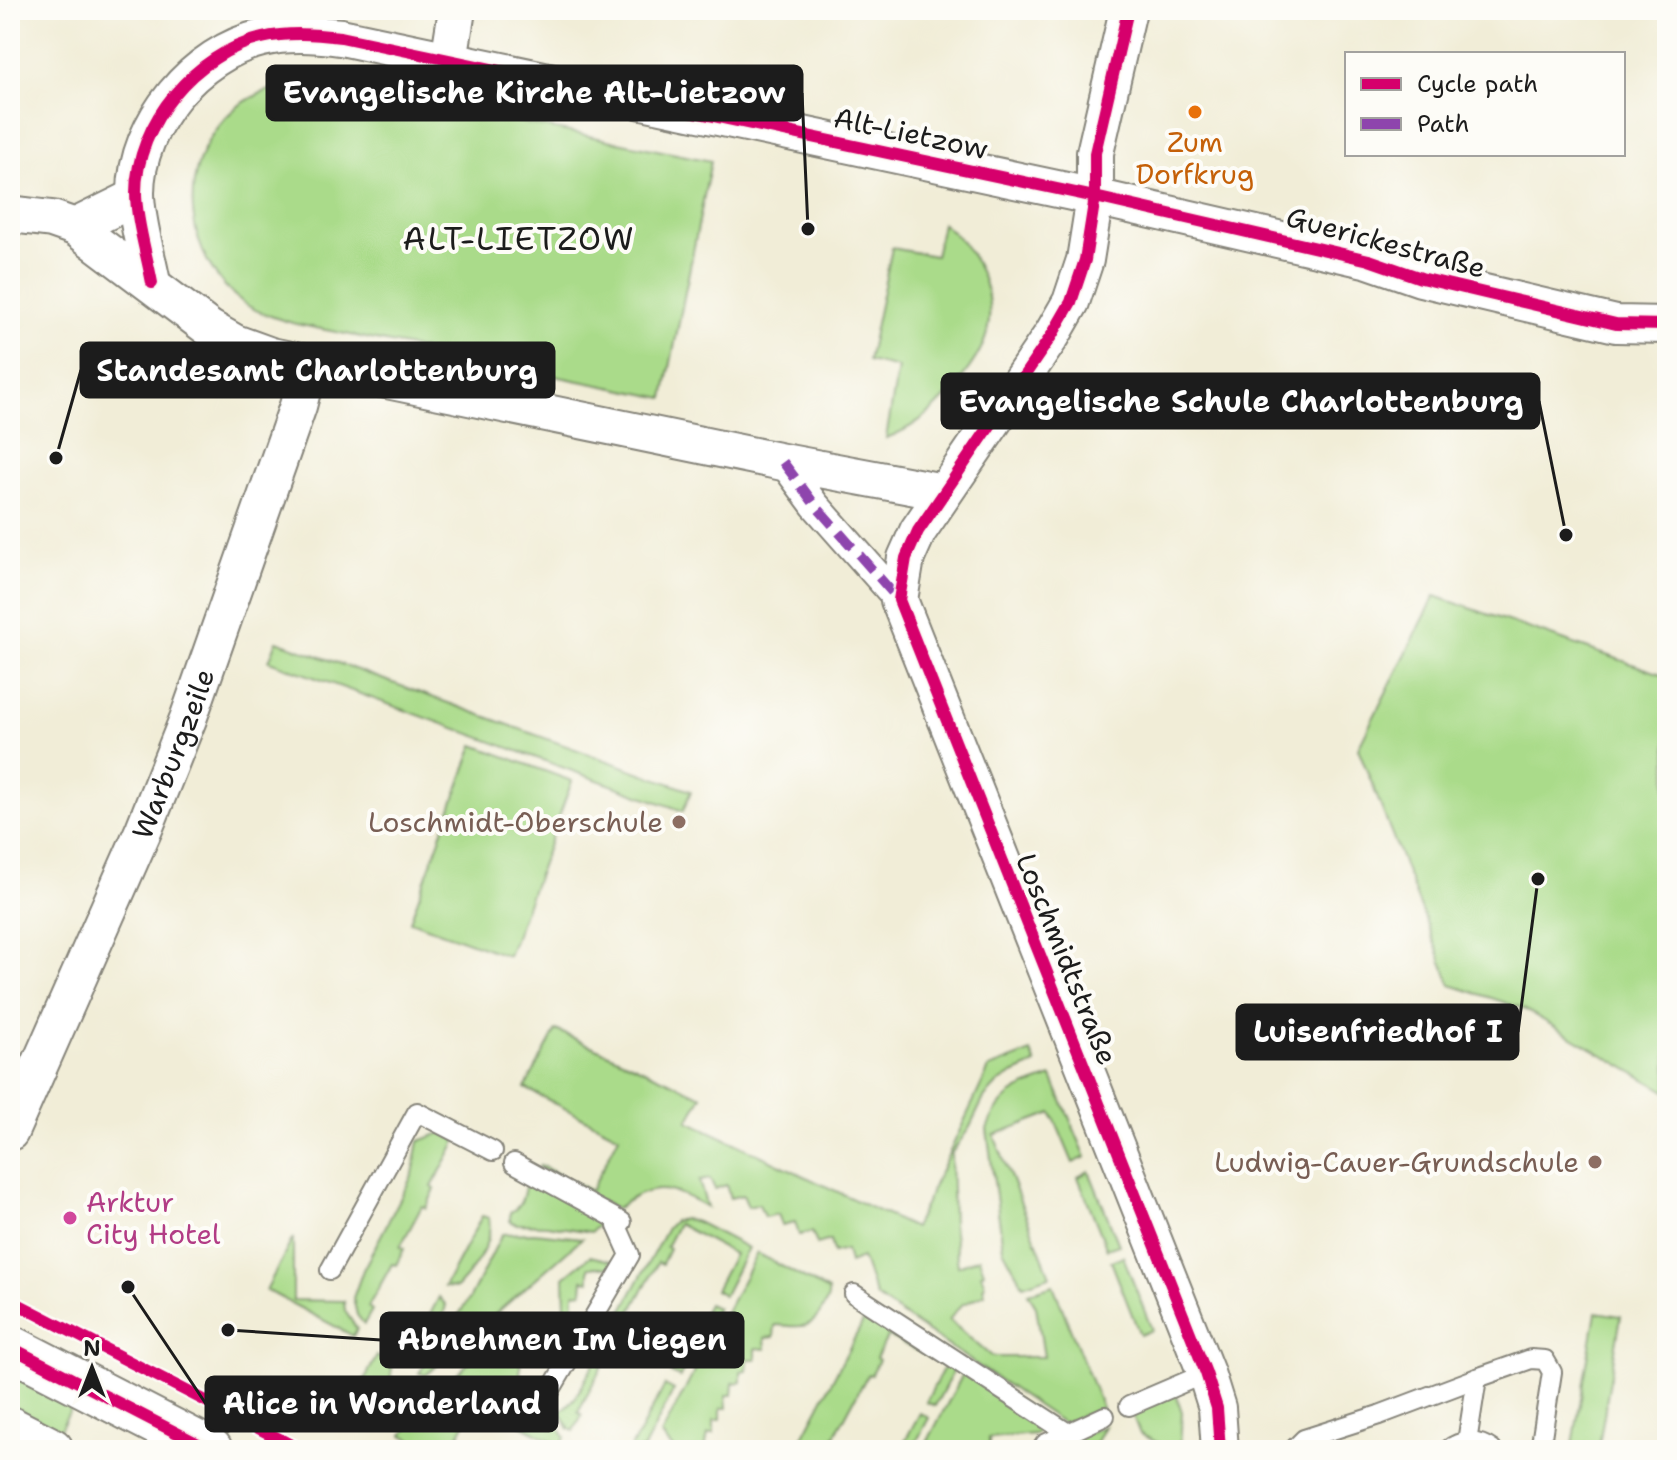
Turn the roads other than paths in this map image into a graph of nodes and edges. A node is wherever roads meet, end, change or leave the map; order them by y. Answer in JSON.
{"nodes":[{"id":1,"x":457,"y":10,"type":"edge"},
{"id":2,"x":1128,"y":10,"type":"edge"},
{"id":3,"x":449,"y":60,"type":"junction"},
{"id":4,"x":136,"y":197,"type":"junction"},
{"id":5,"x":1095,"y":197,"type":"junction"},
{"id":6,"x":10,"y":214,"type":"edge"},
{"id":7,"x":75,"y":227,"type":"junction"},
{"id":8,"x":152,"y":283,"type":"junction"},
{"id":9,"x":1667,"y":325,"type":"edge"},
{"id":10,"x":309,"y":365,"type":"junction"},
{"id":11,"x":783,"y":462,"type":"junction"},
{"id":12,"x":943,"y":492,"type":"junction"},
{"id":13,"x":899,"y":600,"type":"junction"},
{"id":14,"x":10,"y":1132,"type":"edge"},
{"id":15,"x":493,"y":1151,"type":"dead end"},
{"id":16,"x":514,"y":1163,"type":"dead end"},
{"id":17,"x":330,"y":1270,"type":"dead end"},
{"id":18,"x":854,"y":1294,"type":"dead end"},
{"id":19,"x":10,"y":1347,"type":"edge"},
{"id":20,"x":1206,"y":1373,"type":"junction"},
{"id":21,"x":1477,"y":1378,"type":"junction"},
{"id":22,"x":546,"y":1398,"type":"dead end"},
{"id":23,"x":1129,"y":1406,"type":"dead end"},
{"id":24,"x":1105,"y":1416,"type":"dead end"},
{"id":25,"x":10,"y":1429,"type":"edge"},
{"id":26,"x":1068,"y":1433,"type":"junction"},
{"id":27,"x":1467,"y":1442,"type":"junction"},
{"id":28,"x":51,"y":1450,"type":"edge"},
{"id":29,"x":210,"y":1450,"type":"edge"},
{"id":30,"x":1041,"y":1450,"type":"edge"},
{"id":31,"x":1220,"y":1450,"type":"edge"},
{"id":32,"x":1293,"y":1450,"type":"edge"},
{"id":33,"x":1448,"y":1450,"type":"edge"},
{"id":34,"x":1492,"y":1450,"type":"edge"},
{"id":35,"x":1540,"y":1450,"type":"edge"}],
"edges":[{"from":1,"to":3,"type":"street"},
{"from":2,"to":5,"type":"street"},
{"from":3,"to":4,"type":"street","name":"Alt-Lietzow"},
{"from":3,"to":5,"type":"street","name":"Alt-Lietzow"},
{"from":4,"to":7,"type":"street"},
{"from":4,"to":8,"type":"street","name":"Alt-Lietzow"},
{"from":5,"to":9,"type":"street","name":"Guerickestraße"},
{"from":5,"to":12,"type":"street"},
{"from":6,"to":7,"type":"street"},
{"from":7,"to":8,"type":"street"},
{"from":8,"to":10,"type":"street"},
{"from":10,"to":11,"type":"street"},
{"from":10,"to":14,"type":"street","name":"Warburgzeile"},
{"from":11,"to":12,"type":"street"},
{"from":11,"to":13,"type":"street","name":"Loschmidtstraße"},
{"from":12,"to":13,"type":"street"},
{"from":13,"to":20,"type":"street","name":"Loschmidtstraße"},
{"from":15,"to":17,"type":"lane"},
{"from":16,"to":22,"type":"lane"},
{"from":18,"to":26,"type":"lane"},
{"from":19,"to":29,"type":"main road"},
{"from":20,"to":23,"type":"lane"},
{"from":20,"to":31,"type":"street","name":"Loschmidtstraße"},
{"from":21,"to":27,"type":"lane"},
{"from":21,"to":32,"type":"lane"},
{"from":21,"to":35,"type":"lane"},
{"from":24,"to":26,"type":"lane"},
{"from":25,"to":28,"type":"main road"},
{"from":26,"to":30,"type":"lane"},
{"from":27,"to":33,"type":"lane"},
{"from":27,"to":34,"type":"lane"}]}
